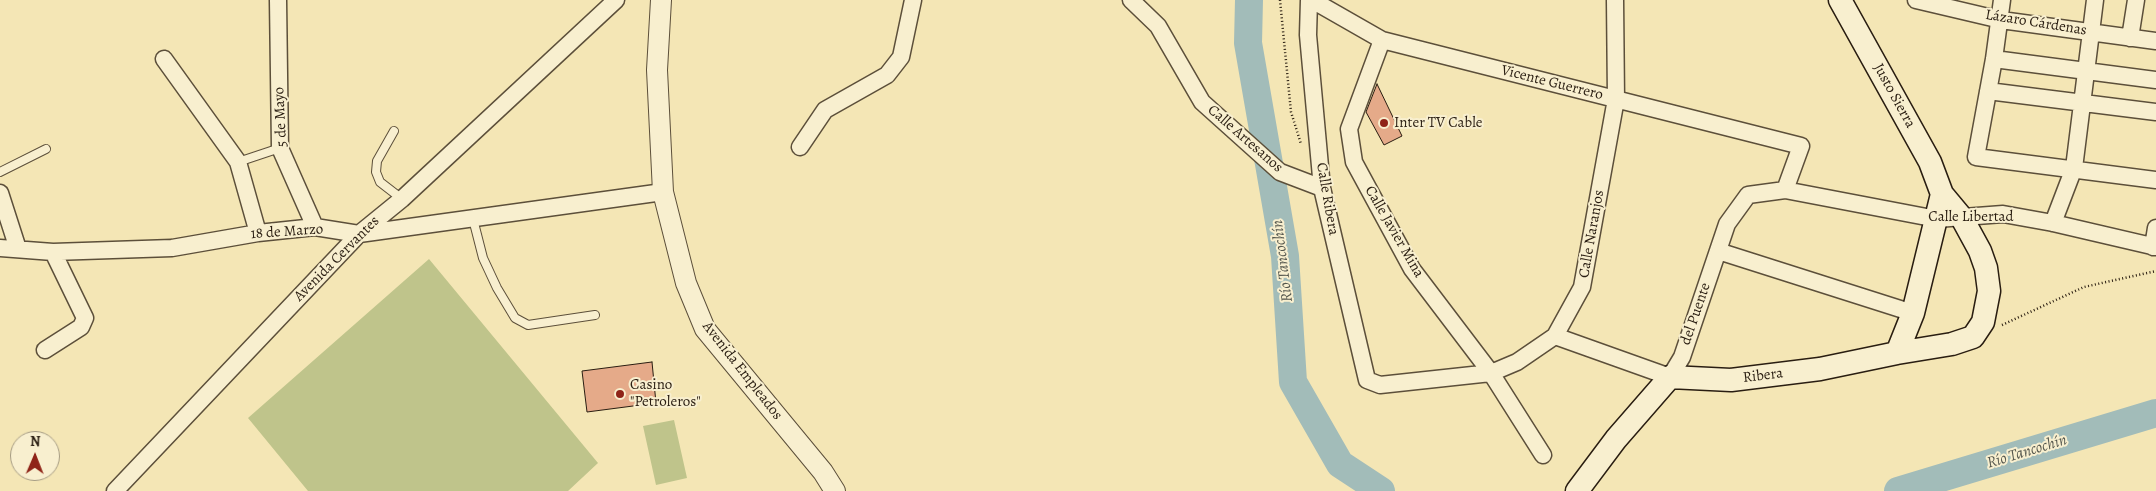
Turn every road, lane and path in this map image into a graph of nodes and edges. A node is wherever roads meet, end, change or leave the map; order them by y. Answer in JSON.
{"nodes":[{"id":1,"x":278,"y":0,"type":"edge"},
{"id":2,"x":616,"y":0,"type":"edge"},
{"id":3,"x":661,"y":0,"type":"edge"},
{"id":4,"x":914,"y":0,"type":"edge"},
{"id":5,"x":1131,"y":0,"type":"edge"},
{"id":6,"x":1280,"y":0,"type":"edge"},
{"id":7,"x":1310,"y":0,"type":"edge"},
{"id":8,"x":1615,"y":0,"type":"edge"},
{"id":9,"x":1840,"y":0,"type":"edge"},
{"id":10,"x":1916,"y":0,"type":"edge"},
{"id":11,"x":2002,"y":0,"type":"edge"},
{"id":12,"x":2095,"y":0,"type":"edge"},
{"id":13,"x":2136,"y":0,"type":"edge"},
{"id":14,"x":2001,"y":20,"type":"junction"},
{"id":15,"x":2092,"y":32,"type":"junction"},
{"id":16,"x":2130,"y":38,"type":"junction"},
{"id":17,"x":1382,"y":40,"type":"junction"},
{"id":18,"x":2156,"y":41,"type":"edge"},
{"id":19,"x":164,"y":59,"type":"dead end"},
{"id":20,"x":1994,"y":59,"type":"junction"},
{"id":21,"x":2086,"y":71,"type":"junction"},
{"id":22,"x":2156,"y":80,"type":"edge"},
{"id":23,"x":1988,"y":91,"type":"junction"},
{"id":24,"x":1616,"y":99,"type":"junction"},
{"id":25,"x":2082,"y":103,"type":"junction"},
{"id":26,"x":2156,"y":112,"type":"edge"},
{"id":27,"x":394,"y":131,"type":"dead end"},
{"id":28,"x":800,"y":147,"type":"dead end"},
{"id":29,"x":280,"y":148,"type":"junction"},
{"id":30,"x":1303,"y":148,"type":"dead end"},
{"id":31,"x":46,"y":149,"type":"dead end"},
{"id":32,"x":238,"y":162,"type":"junction"},
{"id":33,"x":2074,"y":168,"type":"junction"},
{"id":34,"x":0,"y":172,"type":"edge"},
{"id":35,"x":2156,"y":180,"type":"edge"},
{"id":36,"x":1322,"y":188,"type":"junction"},
{"id":37,"x":1785,"y":190,"type":"junction"},
{"id":38,"x":663,"y":192,"type":"junction"},
{"id":39,"x":0,"y":193,"type":"edge"},
{"id":40,"x":1942,"y":194,"type":"junction"},
{"id":41,"x":402,"y":199,"type":"junction"},
{"id":42,"x":1962,"y":218,"type":"junction"},
{"id":43,"x":473,"y":219,"type":"junction"},
{"id":44,"x":1937,"y":219,"type":"junction"},
{"id":45,"x":2053,"y":222,"type":"junction"},
{"id":46,"x":315,"y":228,"type":"junction"},
{"id":47,"x":2156,"y":228,"type":"edge"},
{"id":48,"x":258,"y":233,"type":"junction"},
{"id":49,"x":359,"y":234,"type":"junction"},
{"id":50,"x":2154,"y":247,"type":"edge"},
{"id":51,"x":0,"y":248,"type":"edge"},
{"id":52,"x":18,"y":248,"type":"junction"},
{"id":53,"x":1718,"y":251,"type":"junction"},
{"id":54,"x":53,"y":252,"type":"junction"},
{"id":55,"x":2156,"y":271,"type":"edge"},
{"id":56,"x":1913,"y":313,"type":"junction"},
{"id":57,"x":595,"y":315,"type":"dead end"},
{"id":58,"x":2000,"y":326,"type":"dead end"},
{"id":59,"x":1555,"y":336,"type":"junction"},
{"id":60,"x":1973,"y":337,"type":"joint"},
{"id":61,"x":45,"y":350,"type":"dead end"},
{"id":62,"x":1897,"y":352,"type":"junction"},
{"id":63,"x":1491,"y":373,"type":"junction"},
{"id":64,"x":1670,"y":376,"type":"junction"},
{"id":65,"x":1380,"y":385,"type":"joint"},
{"id":66,"x":1543,"y":454,"type":"dead end"},
{"id":67,"x":115,"y":491,"type":"edge"},
{"id":68,"x":835,"y":491,"type":"edge"},
{"id":69,"x":1577,"y":491,"type":"edge"}],
"edges":[{"from":1,"to":29,"type":"street","name":"5 de Mayo"},
{"from":2,"to":41,"type":"street","name":"Avenida Cervantes"},
{"from":3,"to":38,"type":"street","name":"Avenida Empleados"},
{"from":4,"to":28,"type":"street"},
{"from":5,"to":36,"type":"street","name":"Calle Artesanos"},
{"from":6,"to":30,"type":"path","name":"Calle Ribera"},
{"from":7,"to":17,"type":"street","name":"Vicente Guerrero"},
{"from":7,"to":36,"type":"street","name":"Calle Ribera"},
{"from":8,"to":24,"type":"street","name":"Calle Naranjos"},
{"from":9,"to":40,"type":"main road","name":"Justo Sierra"},
{"from":10,"to":14,"type":"street","name":"Lázaro Cárdenas"},
{"from":11,"to":14,"type":"street"},
{"from":12,"to":15,"type":"street"},
{"from":13,"to":16,"type":"street"},
{"from":14,"to":15,"type":"street","name":"Lázaro Cárdenas"},
{"from":14,"to":20,"type":"street"},
{"from":15,"to":16,"type":"street","name":"Lázaro Cárdenas"},
{"from":15,"to":21,"type":"street"},
{"from":16,"to":18,"type":"street","name":"Lázaro Cárdenas"},
{"from":17,"to":24,"type":"street","name":"Vicente Guerrero"},
{"from":17,"to":63,"type":"street","name":"Calle Javier Mina"},
{"from":19,"to":32,"type":"street"},
{"from":20,"to":21,"type":"street"},
{"from":20,"to":23,"type":"street"},
{"from":21,"to":22,"type":"street"},
{"from":21,"to":25,"type":"street"},
{"from":23,"to":25,"type":"street"},
{"from":23,"to":33,"type":"street"},
{"from":24,"to":37,"type":"street","name":"Vicente Guerrero"},
{"from":24,"to":59,"type":"street","name":"Calle Naranjos"},
{"from":25,"to":26,"type":"street"},
{"from":25,"to":33,"type":"street"},
{"from":27,"to":41,"type":"lane"},
{"from":29,"to":32,"type":"lane"},
{"from":29,"to":46,"type":"street","name":"5 de Mayo"},
{"from":31,"to":34,"type":"lane"},
{"from":32,"to":48,"type":"street"},
{"from":33,"to":35,"type":"street"},
{"from":33,"to":45,"type":"street"},
{"from":36,"to":65,"type":"street","name":"Calle Ribera"},
{"from":37,"to":44,"type":"street","name":"Calle Libertad"},
{"from":37,"to":53,"type":"street","name":"del Puente"},
{"from":38,"to":43,"type":"street","name":"18 de Marzo"},
{"from":38,"to":68,"type":"street","name":"Avenida Empleados"},
{"from":39,"to":52,"type":"street"},
{"from":40,"to":42,"type":"main road","name":"Justo Sierra"},
{"from":40,"to":44,"type":"main road"},
{"from":41,"to":49,"type":"street","name":"Avenida Cervantes"},
{"from":42,"to":44,"type":"street","name":"Calle Libertad"},
{"from":42,"to":45,"type":"street","name":"Calle Libertad"},
{"from":42,"to":60,"type":"main road","name":"Justo Sierra"},
{"from":43,"to":49,"type":"street","name":"18 de Marzo"},
{"from":43,"to":57,"type":"lane"},
{"from":44,"to":56,"type":"main road"},
{"from":45,"to":50,"type":"street","name":"Calle Libertad"},
{"from":46,"to":48,"type":"street","name":"18 de Marzo"},
{"from":46,"to":49,"type":"street","name":"18 de Marzo"},
{"from":47,"to":50,"type":"street"},
{"from":48,"to":54,"type":"street","name":"18 de Marzo"},
{"from":49,"to":67,"type":"street","name":"Avenida Cervantes"},
{"from":51,"to":52,"type":"street","name":"18 de Marzo"},
{"from":52,"to":54,"type":"street","name":"18 de Marzo"},
{"from":53,"to":56,"type":"street"},
{"from":53,"to":64,"type":"street","name":"del Puente"},
{"from":54,"to":61,"type":"street"},
{"from":55,"to":58,"type":"path"},
{"from":56,"to":62,"type":"main road"},
{"from":59,"to":63,"type":"street","name":"Calle Naranjos"},
{"from":59,"to":64,"type":"street","name":"Ribera"},
{"from":60,"to":62,"type":"main road","name":"Ribera"},
{"from":62,"to":64,"type":"main road","name":"Ribera"},
{"from":63,"to":65,"type":"street","name":"Calle Naranjos"},
{"from":63,"to":66,"type":"street","name":"Calle Javier Mina"},
{"from":64,"to":69,"type":"main road","name":"del Puente"}]}
